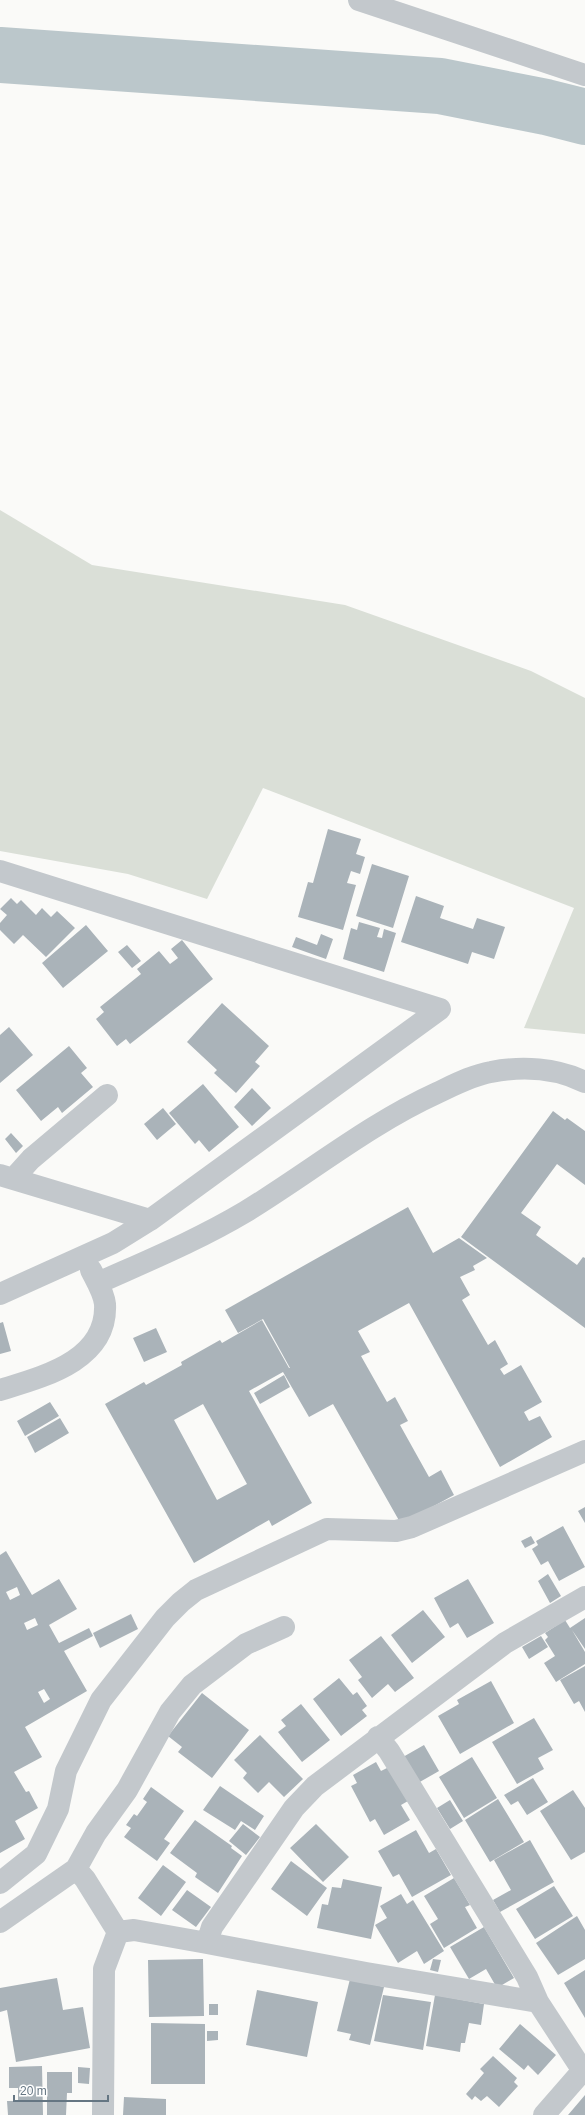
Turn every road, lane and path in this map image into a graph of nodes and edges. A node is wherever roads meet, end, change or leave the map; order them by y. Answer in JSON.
{"nodes":[{"id":1,"x":359,"y":0,"type":"edge"},
{"id":2,"x":585,"y":75,"type":"edge"},
{"id":3,"x":0,"y":871,"type":"edge"},
{"id":4,"x":585,"y":1082,"type":"edge"},
{"id":5,"x":107,"y":1095,"type":"dead end"},
{"id":6,"x":6,"y":1177,"type":"edge"},
{"id":7,"x":150,"y":1220,"type":"junction"},
{"id":8,"x":84,"y":1257,"type":"junction"},
{"id":9,"x":98,"y":1283,"type":"junction"},
{"id":10,"x":0,"y":1294,"type":"edge"},
{"id":11,"x":0,"y":1390,"type":"edge"},
{"id":12,"x":585,"y":1451,"type":"edge"},
{"id":13,"x":585,"y":1597,"type":"edge"},
{"id":14,"x":284,"y":1627,"type":"dead end"},
{"id":15,"x":378,"y":1737,"type":"junction"},
{"id":16,"x":76,"y":1869,"type":"junction"},
{"id":17,"x":0,"y":1883,"type":"edge"},
{"id":18,"x":0,"y":1922,"type":"edge"},
{"id":19,"x":118,"y":1932,"type":"junction"},
{"id":20,"x":207,"y":1942,"type":"junction"},
{"id":21,"x":538,"y":2002,"type":"junction"},
{"id":22,"x":584,"y":2069,"type":"edge"},
{"id":23,"x":103,"y":2115,"type":"edge"},
{"id":24,"x":544,"y":2115,"type":"edge"}],
"edges":[{"from":1,"to":2,"type":"street"},
{"from":3,"to":7,"type":"street"},
{"from":4,"to":9,"type":"street"},
{"from":5,"to":6,"type":"street"},
{"from":6,"to":7,"type":"street"},
{"from":7,"to":8,"type":"street"},
{"from":8,"to":9,"type":"street"},
{"from":8,"to":10,"type":"street"},
{"from":9,"to":11,"type":"street"},
{"from":12,"to":17,"type":"street"},
{"from":13,"to":15,"type":"street"},
{"from":14,"to":16,"type":"street"},
{"from":15,"to":20,"type":"street"},
{"from":15,"to":21,"type":"street"},
{"from":16,"to":18,"type":"street"},
{"from":16,"to":19,"type":"street"},
{"from":19,"to":20,"type":"street"},
{"from":19,"to":23,"type":"street"},
{"from":20,"to":21,"type":"street"},
{"from":21,"to":22,"type":"street"},
{"from":22,"to":24,"type":"street"}]}
